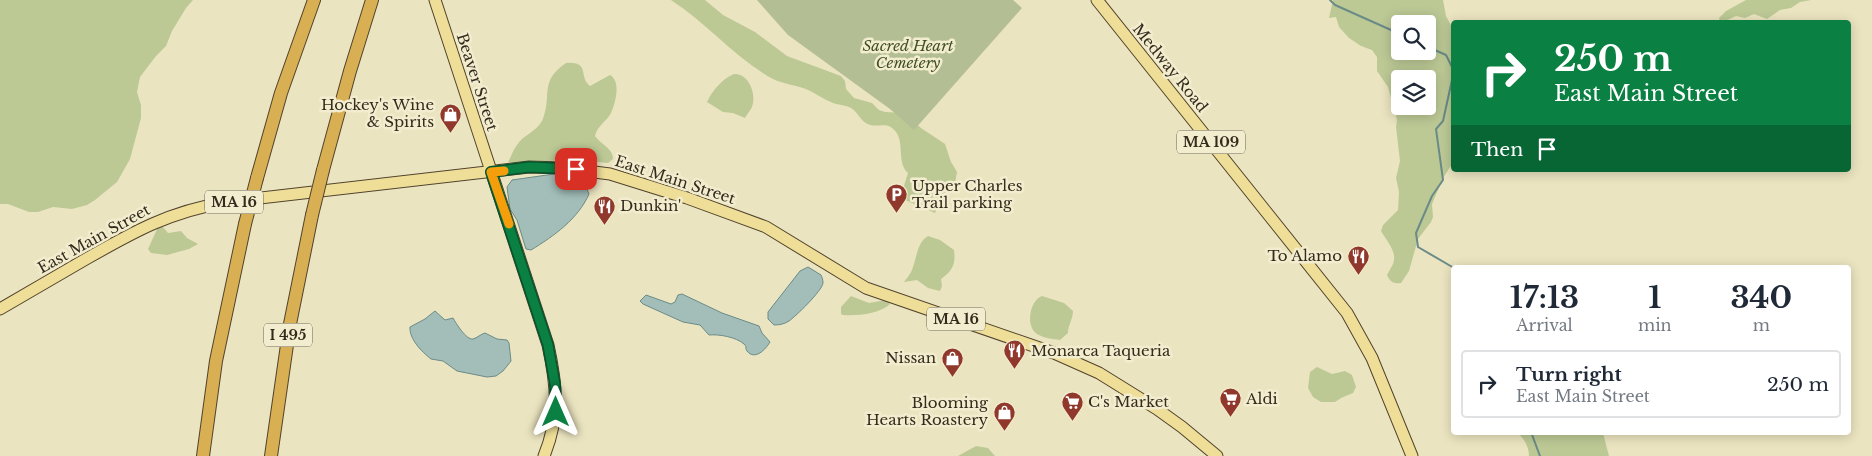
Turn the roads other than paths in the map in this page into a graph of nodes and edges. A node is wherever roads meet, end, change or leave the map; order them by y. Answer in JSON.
{"nodes":[{"id":1,"x":314,"y":0,"type":"edge"},
{"id":2,"x":372,"y":0,"type":"edge"},
{"id":3,"x":435,"y":0,"type":"edge"},
{"id":4,"x":1096,"y":0,"type":"edge"},
{"id":5,"x":491,"y":172,"type":"junction"},
{"id":6,"x":0,"y":309,"type":"edge"},
{"id":7,"x":203,"y":456,"type":"edge"},
{"id":8,"x":271,"y":456,"type":"edge"},
{"id":9,"x":544,"y":456,"type":"edge"},
{"id":10,"x":1217,"y":456,"type":"edge"},
{"id":11,"x":1412,"y":456,"type":"edge"}],
"edges":[{"from":1,"to":7,"type":"highway","bridge":true},
{"from":2,"to":8,"type":"highway","number":"I 495","bridge":true},
{"from":3,"to":5,"type":"main road","name":"Beaver Street"},
{"from":4,"to":11,"type":"main road","name":"Medway Road","number":"MA 109"},
{"from":5,"to":6,"type":"main road","name":"East Main Street","number":"MA 16"},
{"from":5,"to":9,"type":"main road","name":"Beaver Street"},
{"from":5,"to":10,"type":"main road","name":"East Main Street","number":"MA 16"}]}
